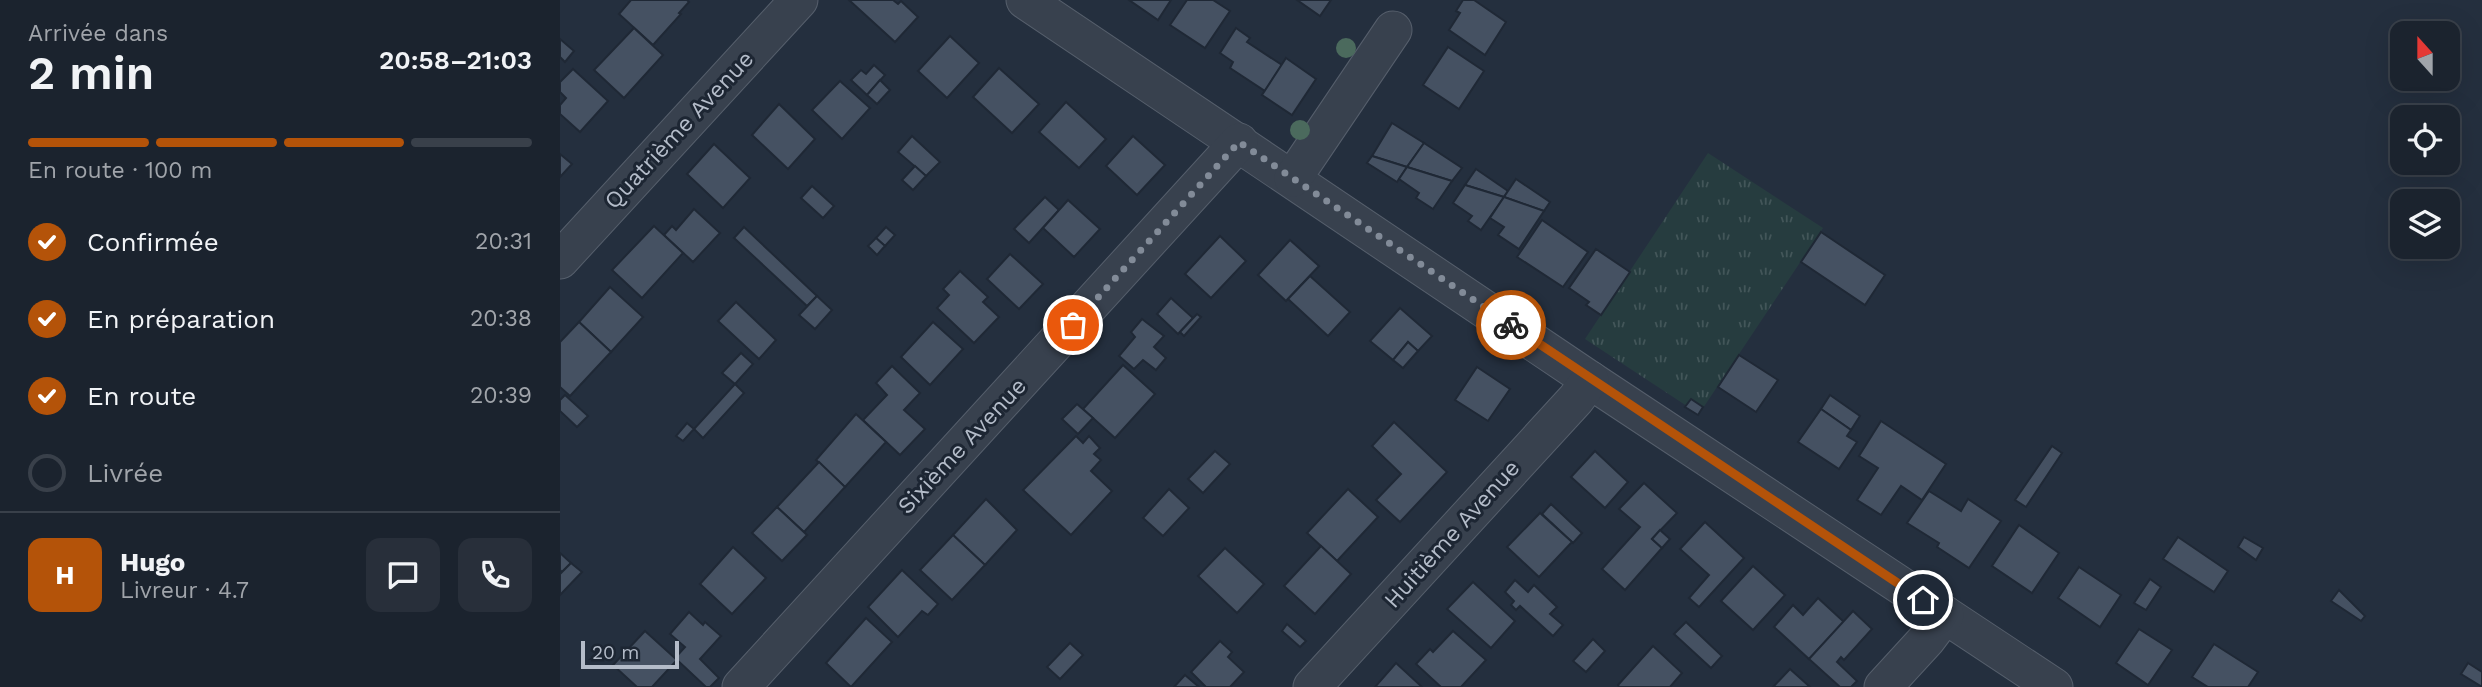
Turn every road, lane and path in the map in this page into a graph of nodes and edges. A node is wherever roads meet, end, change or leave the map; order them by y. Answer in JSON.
{"nodes":[{"id":1,"x":799,"y":0,"type":"edge"},
{"id":2,"x":1025,"y":0,"type":"edge"},
{"id":3,"x":1393,"y":30,"type":"dead end"},
{"id":4,"x":1239,"y":142,"type":"junction"},
{"id":5,"x":1293,"y":178,"type":"junction"},
{"id":6,"x":560,"y":260,"type":"edge"},
{"id":7,"x":1590,"y":380,"type":"junction"},
{"id":8,"x":1945,"y":615,"type":"junction"},
{"id":9,"x":741,"y":687,"type":"edge"},
{"id":10,"x":1312,"y":687,"type":"edge"},
{"id":11,"x":1883,"y":687,"type":"edge"},
{"id":12,"x":2054,"y":687,"type":"edge"}],
"edges":[{"from":1,"to":6,"type":"street","name":"Quatrième Avenue"},
{"from":2,"to":4,"type":"street"},
{"from":3,"to":5,"type":"street"},
{"from":4,"to":5,"type":"street"},
{"from":4,"to":9,"type":"street","name":"Sixième Avenue"},
{"from":5,"to":7,"type":"street"},
{"from":7,"to":8,"type":"street"},
{"from":7,"to":10,"type":"street","name":"Huitième Avenue"},
{"from":8,"to":11,"type":"street"},
{"from":8,"to":12,"type":"street"}]}
